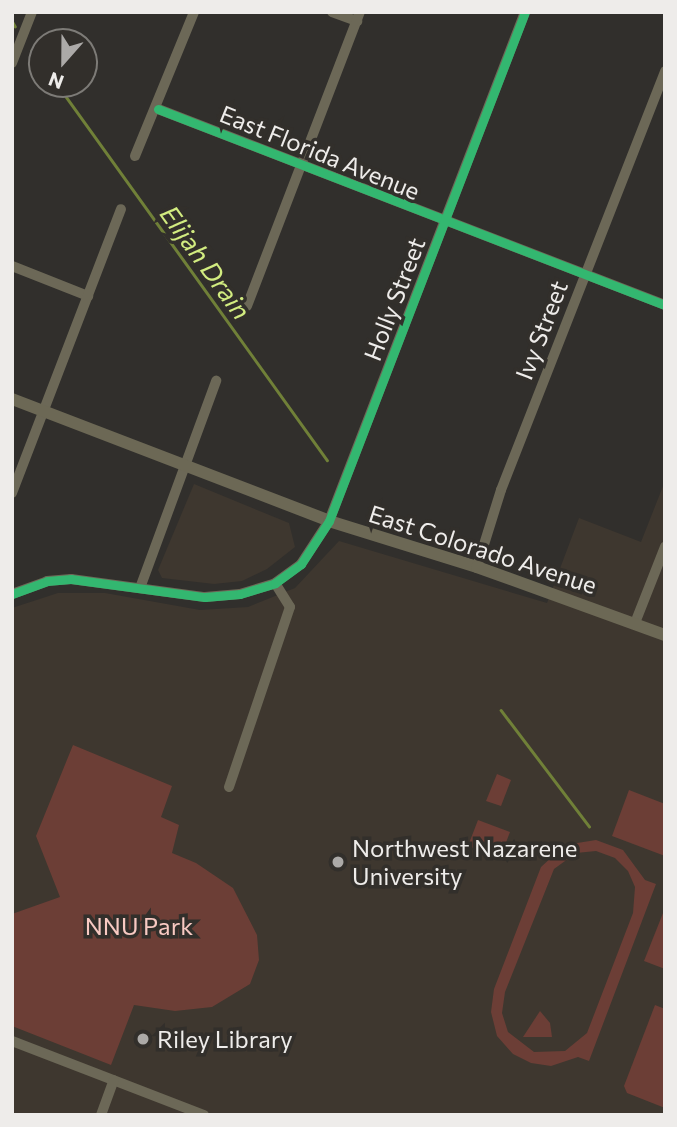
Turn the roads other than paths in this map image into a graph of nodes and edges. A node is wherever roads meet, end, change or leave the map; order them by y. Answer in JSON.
{"nodes":[{"id":1,"x":32,"y":12,"type":"edge"},
{"id":2,"x":194,"y":12,"type":"edge"},
{"id":3,"x":332,"y":12,"type":"edge"},
{"id":4,"x":526,"y":12,"type":"edge"},
{"id":5,"x":358,"y":17,"type":"edge"},
{"id":6,"x":12,"y":63,"type":"edge"},
{"id":7,"x":665,"y":71,"type":"edge"},
{"id":8,"x":158,"y":109,"type":"junction"},
{"id":9,"x":135,"y":156,"type":"dead end"},
{"id":10,"x":303,"y":165,"type":"junction"},
{"id":11,"x":121,"y":209,"type":"dead end"},
{"id":12,"x":444,"y":221,"type":"junction"},
{"id":13,"x":12,"y":266,"type":"edge"},
{"id":14,"x":584,"y":275,"type":"junction"},
{"id":15,"x":88,"y":296,"type":"junction"},
{"id":16,"x":665,"y":305,"type":"edge"},
{"id":17,"x":247,"y":306,"type":"dead end"},
{"id":18,"x":216,"y":381,"type":"dead end"},
{"id":19,"x":12,"y":399,"type":"edge"},
{"id":20,"x":44,"y":411,"type":"junction"},
{"id":21,"x":186,"y":465,"type":"junction"},
{"id":22,"x":12,"y":493,"type":"edge"},
{"id":23,"x":329,"y":521,"type":"junction"},
{"id":24,"x":665,"y":547,"type":"edge"},
{"id":25,"x":477,"y":566,"type":"junction"},
{"id":26,"x":275,"y":583,"type":"junction"},
{"id":27,"x":140,"y":588,"type":"junction"},
{"id":28,"x":12,"y":594,"type":"edge"},
{"id":29,"x":635,"y":623,"type":"junction"},
{"id":30,"x":665,"y":635,"type":"edge"},
{"id":31,"x":229,"y":786,"type":"dead end"},
{"id":32,"x":12,"y":1041,"type":"edge"},
{"id":33,"x":114,"y":1080,"type":"junction"},
{"id":34,"x":101,"y":1115,"type":"edge"},
{"id":35,"x":204,"y":1115,"type":"edge"}],
"edges":[{"from":1,"to":6,"type":"street"},
{"from":2,"to":8,"type":"street"},
{"from":3,"to":5,"type":"street"},
{"from":4,"to":12,"type":"street","name":"Holly Street"},
{"from":5,"to":10,"type":"street"},
{"from":7,"to":14,"type":"street","name":"Ivy Street"},
{"from":8,"to":9,"type":"street"},
{"from":8,"to":10,"type":"street","name":"East Florida Avenue"},
{"from":10,"to":12,"type":"street","name":"East Florida Avenue"},
{"from":10,"to":17,"type":"street"},
{"from":11,"to":15,"type":"street"},
{"from":12,"to":14,"type":"street","name":"East Florida Avenue"},
{"from":12,"to":23,"type":"street","name":"Holly Street"},
{"from":13,"to":15,"type":"street"},
{"from":14,"to":16,"type":"street","name":"East Florida Avenue"},
{"from":14,"to":25,"type":"street","name":"Ivy Street"},
{"from":15,"to":20,"type":"street"},
{"from":18,"to":21,"type":"street"},
{"from":19,"to":20,"type":"main road","name":"East Colorado Avenue"},
{"from":20,"to":21,"type":"main road","name":"East Colorado Avenue"},
{"from":20,"to":22,"type":"street"},
{"from":21,"to":23,"type":"main road","name":"East Colorado Avenue"},
{"from":21,"to":27,"type":"street"},
{"from":23,"to":25,"type":"main road","name":"East Colorado Avenue"},
{"from":23,"to":26,"type":"street","name":"Holly Street"},
{"from":24,"to":29,"type":"street"},
{"from":25,"to":29,"type":"main road","name":"East Colorado Avenue"},
{"from":26,"to":27,"type":"street"},
{"from":26,"to":31,"type":"street"},
{"from":27,"to":28,"type":"street"},
{"from":29,"to":30,"type":"main road","name":"East Colorado Avenue"},
{"from":32,"to":33,"type":"street"},
{"from":33,"to":34,"type":"street"},
{"from":33,"to":35,"type":"street"}]}
